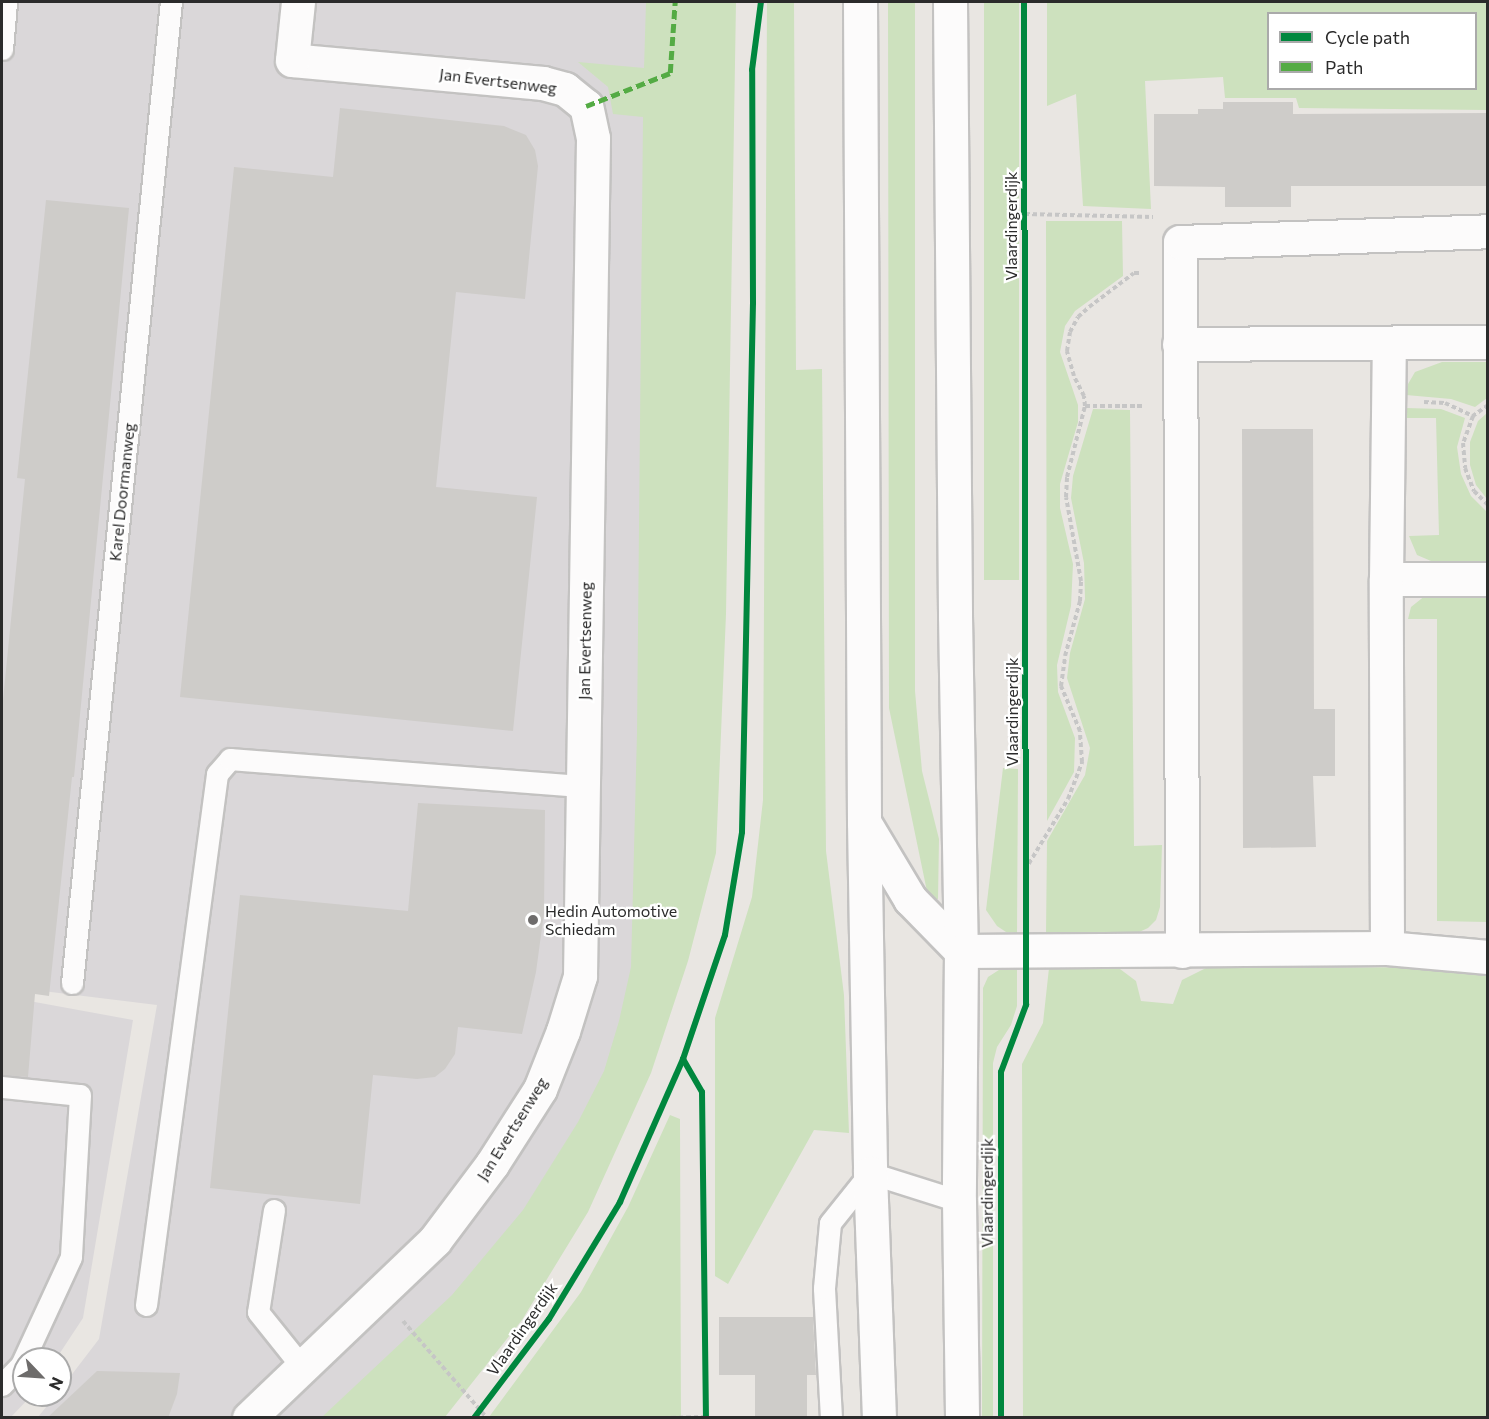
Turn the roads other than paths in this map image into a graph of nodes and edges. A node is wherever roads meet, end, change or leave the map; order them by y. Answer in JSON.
{"nodes":[{"id":1,"x":6,"y":2,"type":"edge"},
{"id":2,"x":171,"y":2,"type":"edge"},
{"id":3,"x":298,"y":2,"type":"edge"},
{"id":4,"x":860,"y":2,"type":"edge"},
{"id":5,"x":950,"y":2,"type":"edge"},
{"id":6,"x":2,"y":50,"type":"edge"},
{"id":7,"x":1488,"y":231,"type":"edge"},
{"id":8,"x":1488,"y":342,"type":"edge"},
{"id":9,"x":1389,"y":343,"type":"junction"},
{"id":10,"x":1179,"y":344,"type":"junction"},
{"id":11,"x":1386,"y":579,"type":"junction"},
{"id":12,"x":1488,"y":579,"type":"edge"},
{"id":13,"x":583,"y":786,"type":"junction"},
{"id":14,"x":864,"y":822,"type":"junction"},
{"id":15,"x":1387,"y":948,"type":"junction"},
{"id":16,"x":961,"y":951,"type":"junction"},
{"id":17,"x":1182,"y":951,"type":"junction"},
{"id":18,"x":1488,"y":957,"type":"edge"},
{"id":19,"x":72,"y":983,"type":"dead end"},
{"id":20,"x":2,"y":1087,"type":"edge"},
{"id":21,"x":870,"y":1173,"type":"junction"},
{"id":22,"x":959,"y":1201,"type":"junction"},
{"id":23,"x":274,"y":1210,"type":"dead end"},
{"id":24,"x":146,"y":1305,"type":"dead end"},
{"id":25,"x":302,"y":1367,"type":"junction"},
{"id":26,"x":2,"y":1385,"type":"edge"},
{"id":27,"x":249,"y":1418,"type":"edge"},
{"id":28,"x":831,"y":1418,"type":"edge"},
{"id":29,"x":879,"y":1418,"type":"edge"},
{"id":30,"x":962,"y":1418,"type":"edge"}],
"edges":[{"from":1,"to":6,"type":"lane"},
{"from":2,"to":19,"type":"lane","name":"Karel Doormanweg"},
{"from":3,"to":13,"type":"street","name":"Jan Evertsenweg"},
{"from":4,"to":14,"type":"street"},
{"from":5,"to":16,"type":"street","name":"Vlaardingerdijk"},
{"from":7,"to":10,"type":"street"},
{"from":8,"to":9,"type":"street"},
{"from":9,"to":10,"type":"street"},
{"from":9,"to":11,"type":"street"},
{"from":10,"to":17,"type":"street"},
{"from":11,"to":12,"type":"street"},
{"from":11,"to":15,"type":"street"},
{"from":13,"to":24,"type":"lane"},
{"from":13,"to":25,"type":"street","name":"Jan Evertsenweg"},
{"from":14,"to":16,"type":"street"},
{"from":14,"to":21,"type":"street"},
{"from":15,"to":17,"type":"street"},
{"from":15,"to":18,"type":"street"},
{"from":16,"to":17,"type":"street"},
{"from":16,"to":22,"type":"street","name":"Vlaardingerdijk"},
{"from":20,"to":26,"type":"lane"},
{"from":21,"to":22,"type":"lane"},
{"from":21,"to":28,"type":"lane"},
{"from":21,"to":29,"type":"street"},
{"from":22,"to":30,"type":"street","name":"Vlaardingerdijk"},
{"from":23,"to":25,"type":"lane"},
{"from":25,"to":27,"type":"street","name":"Jan Evertsenweg"}]}
